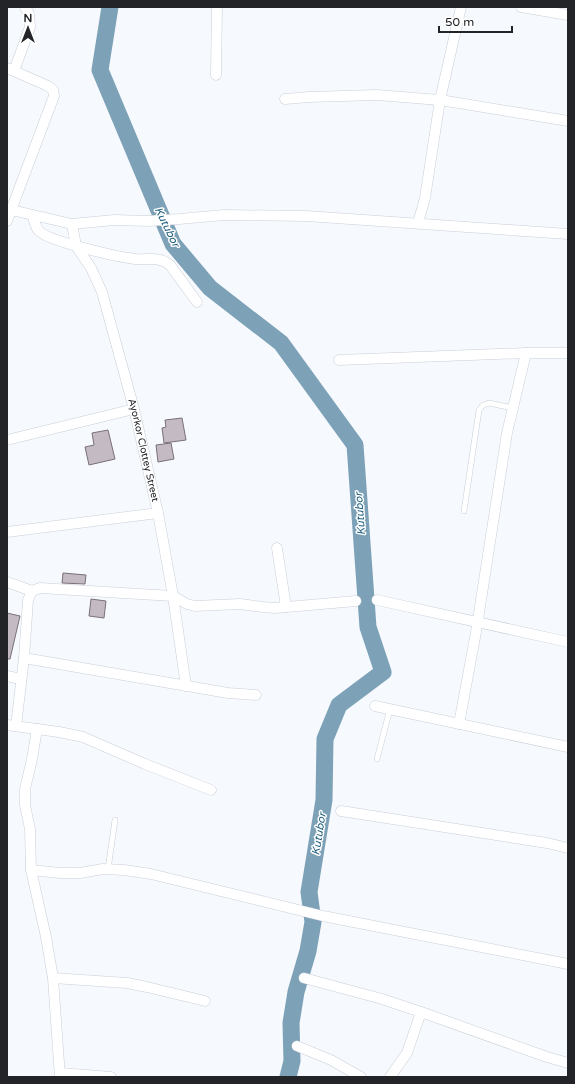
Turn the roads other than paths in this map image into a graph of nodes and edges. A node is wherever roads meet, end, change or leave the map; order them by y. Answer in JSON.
{"nodes":[{"id":1,"x":25,"y":7,"type":"edge"},
{"id":2,"x":217,"y":7,"type":"edge"},
{"id":3,"x":461,"y":7,"type":"edge"},
{"id":4,"x":521,"y":7,"type":"edge"},
{"id":5,"x":568,"y":15,"type":"edge"},
{"id":6,"x":10,"y":69,"type":"edge"},
{"id":7,"x":216,"y":75,"type":"dead end"},
{"id":8,"x":285,"y":98,"type":"dead end"},
{"id":9,"x":440,"y":100,"type":"junction"},
{"id":10,"x":568,"y":121,"type":"edge"},
{"id":11,"x":9,"y":210,"type":"edge"},
{"id":12,"x":32,"y":215,"type":"junction"},
{"id":13,"x":7,"y":221,"type":"edge"},
{"id":14,"x":418,"y":223,"type":"junction"},
{"id":15,"x":72,"y":224,"type":"junction"},
{"id":16,"x":568,"y":234,"type":"edge"},
{"id":17,"x":76,"y":246,"type":"junction"},
{"id":18,"x":198,"y":302,"type":"dead end"},
{"id":19,"x":526,"y":353,"type":"junction"},
{"id":20,"x":568,"y":353,"type":"edge"},
{"id":21,"x":339,"y":360,"type":"dead end"},
{"id":22,"x":513,"y":408,"type":"junction"},
{"id":23,"x":134,"y":409,"type":"junction"},
{"id":24,"x":7,"y":440,"type":"edge"},
{"id":25,"x":464,"y":510,"type":"dead end"},
{"id":26,"x":158,"y":513,"type":"junction"},
{"id":27,"x":7,"y":532,"type":"edge"},
{"id":28,"x":277,"y":548,"type":"dead end"},
{"id":29,"x":7,"y":582,"type":"edge"},
{"id":30,"x":32,"y":591,"type":"junction"},
{"id":31,"x":173,"y":596,"type":"junction"},
{"id":32,"x":377,"y":600,"type":"dead end"},
{"id":33,"x":356,"y":601,"type":"dead end"},
{"id":34,"x":286,"y":607,"type":"junction"},
{"id":35,"x":477,"y":622,"type":"junction"},
{"id":36,"x":568,"y":642,"type":"edge"},
{"id":37,"x":24,"y":658,"type":"junction"},
{"id":38,"x":7,"y":676,"type":"edge"},
{"id":39,"x":21,"y":679,"type":"junction"},
{"id":40,"x":186,"y":686,"type":"junction"},
{"id":41,"x":256,"y":695,"type":"dead end"},
{"id":42,"x":375,"y":706,"type":"dead end"},
{"id":43,"x":390,"y":709,"type":"junction"},
{"id":44,"x":460,"y":724,"type":"junction"},
{"id":45,"x":12,"y":726,"type":"edge"},
{"id":46,"x":37,"y":729,"type":"junction"},
{"id":47,"x":568,"y":747,"type":"edge"},
{"id":48,"x":377,"y":759,"type":"dead end"},
{"id":49,"x":210,"y":790,"type":"dead end"},
{"id":50,"x":341,"y":812,"type":"dead end"},
{"id":51,"x":115,"y":820,"type":"dead end"},
{"id":52,"x":568,"y":848,"type":"edge"},
{"id":53,"x":108,"y":869,"type":"junction"},
{"id":54,"x":31,"y":870,"type":"junction"},
{"id":55,"x":568,"y":964,"type":"edge"},
{"id":56,"x":53,"y":978,"type":"junction"},
{"id":57,"x":304,"y":978,"type":"dead end"},
{"id":58,"x":205,"y":1001,"type":"dead end"},
{"id":59,"x":421,"y":1012,"type":"junction"},
{"id":60,"x":297,"y":1046,"type":"dead end"},
{"id":61,"x":568,"y":1063,"type":"edge"},
{"id":62,"x":60,"y":1075,"type":"edge"},
{"id":63,"x":111,"y":1077,"type":"edge"},
{"id":64,"x":361,"y":1077,"type":"edge"},
{"id":65,"x":390,"y":1077,"type":"edge"}],
"edges":[{"from":1,"to":6,"type":"street"},
{"from":2,"to":7,"type":"street"},
{"from":3,"to":9,"type":"street"},
{"from":4,"to":5,"type":"street"},
{"from":6,"to":11,"type":"street"},
{"from":8,"to":9,"type":"street"},
{"from":9,"to":10,"type":"street"},
{"from":9,"to":14,"type":"street"},
{"from":11,"to":12,"type":"street"},
{"from":11,"to":13,"type":"street"},
{"from":12,"to":15,"type":"street"},
{"from":12,"to":17,"type":"street"},
{"from":14,"to":15,"type":"street"},
{"from":14,"to":16,"type":"street"},
{"from":15,"to":17,"type":"street","name":"Ayorkor Clottey Street"},
{"from":17,"to":18,"type":"street"},
{"from":17,"to":23,"type":"street","name":"Ayorkor Clottey Street"},
{"from":19,"to":20,"type":"street"},
{"from":19,"to":21,"type":"street"},
{"from":19,"to":22,"type":"street"},
{"from":22,"to":25,"type":"lane"},
{"from":22,"to":35,"type":"street"},
{"from":23,"to":24,"type":"street"},
{"from":23,"to":26,"type":"street","name":"Ayorkor Clottey Street"},
{"from":26,"to":27,"type":"street"},
{"from":26,"to":31,"type":"street","name":"Ayorkor Clottey Street"},
{"from":28,"to":34,"type":"street"},
{"from":29,"to":30,"type":"street"},
{"from":30,"to":31,"type":"street"},
{"from":30,"to":37,"type":"street"},
{"from":31,"to":34,"type":"street"},
{"from":31,"to":40,"type":"street","name":"Ayorkor Clottey Street"},
{"from":32,"to":35,"type":"street"},
{"from":33,"to":34,"type":"street"},
{"from":35,"to":36,"type":"street"},
{"from":35,"to":44,"type":"street"},
{"from":37,"to":39,"type":"street"},
{"from":37,"to":40,"type":"street"},
{"from":38,"to":39,"type":"street"},
{"from":39,"to":45,"type":"street"},
{"from":40,"to":41,"type":"street"},
{"from":42,"to":43,"type":"street"},
{"from":43,"to":44,"type":"street"},
{"from":43,"to":48,"type":"lane"},
{"from":44,"to":47,"type":"street"},
{"from":45,"to":46,"type":"street"},
{"from":46,"to":49,"type":"street"},
{"from":46,"to":54,"type":"street"},
{"from":50,"to":52,"type":"street"},
{"from":51,"to":53,"type":"lane"},
{"from":53,"to":54,"type":"street"},
{"from":53,"to":55,"type":"street"},
{"from":54,"to":56,"type":"street"},
{"from":56,"to":58,"type":"street"},
{"from":56,"to":62,"type":"street"},
{"from":57,"to":59,"type":"street"},
{"from":59,"to":61,"type":"street"},
{"from":59,"to":65,"type":"street"},
{"from":60,"to":64,"type":"street"},
{"from":62,"to":63,"type":"street"}]}
